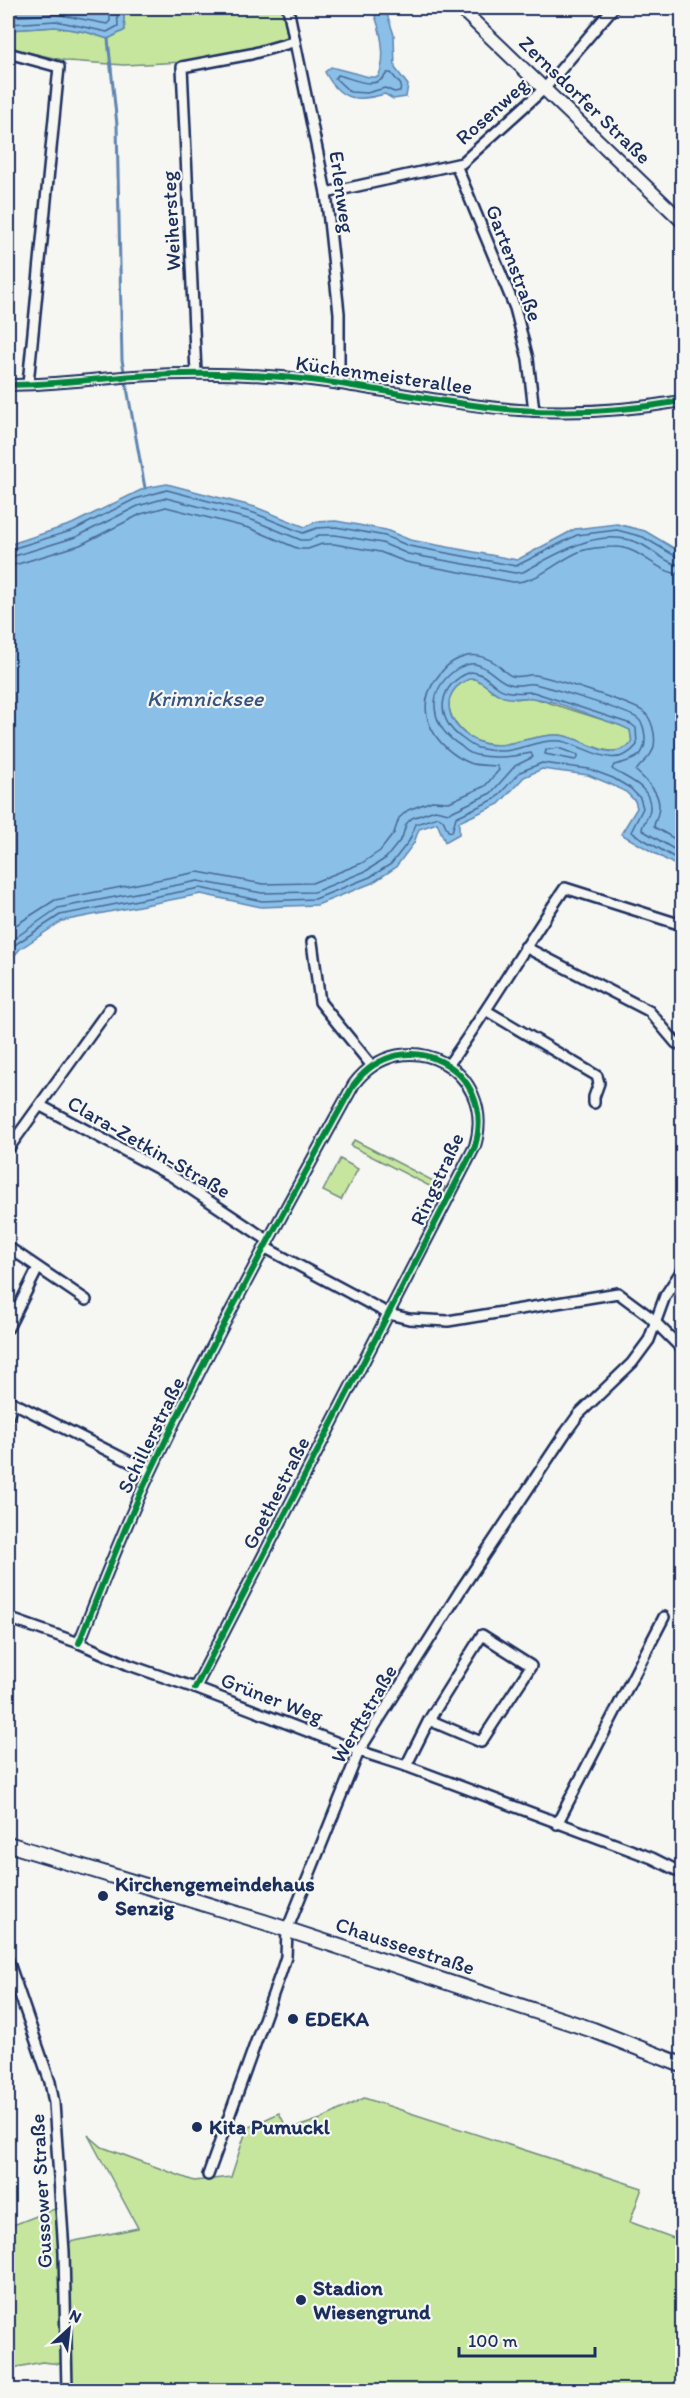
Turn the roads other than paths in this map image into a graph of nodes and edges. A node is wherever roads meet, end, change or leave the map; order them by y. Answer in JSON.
{"nodes":[{"id":1,"x":288,"y":8,"type":"edge"},
{"id":2,"x":460,"y":8,"type":"edge"},
{"id":3,"x":613,"y":8,"type":"edge"},
{"id":4,"x":293,"y":42,"type":"junction"},
{"id":5,"x":8,"y":53,"type":"edge"},
{"id":6,"x":545,"y":88,"type":"junction"},
{"id":7,"x":456,"y":165,"type":"junction"},
{"id":8,"x":326,"y":193,"type":"junction"},
{"id":9,"x":682,"y":221,"type":"edge"},
{"id":10,"x":196,"y":373,"type":"junction"},
{"id":11,"x":28,"y":384,"type":"junction"},
{"id":12,"x":339,"y":384,"type":"junction"},
{"id":13,"x":8,"y":385,"type":"edge"},
{"id":14,"x":682,"y":401,"type":"edge"},
{"id":15,"x":534,"y":411,"type":"junction"},
{"id":16,"x":682,"y":925,"type":"edge"},
{"id":17,"x":312,"y":942,"type":"dead end"},
{"id":18,"x":525,"y":947,"type":"junction"},
{"id":19,"x":109,"y":1009,"type":"dead end"},
{"id":20,"x":487,"y":1011,"type":"junction"},
{"id":21,"x":682,"y":1045,"type":"edge"},
{"id":22,"x":449,"y":1064,"type":"junction"},
{"id":23,"x":372,"y":1066,"type":"junction"},
{"id":24,"x":594,"y":1103,"type":"dead end"},
{"id":25,"x":41,"y":1106,"type":"junction"},
{"id":26,"x":8,"y":1149,"type":"edge"},
{"id":27,"x":267,"y":1244,"type":"junction"},
{"id":28,"x":8,"y":1246,"type":"edge"},
{"id":29,"x":38,"y":1268,"type":"junction"},
{"id":30,"x":682,"y":1270,"type":"edge"},
{"id":31,"x":86,"y":1300,"type":"dead end"},
{"id":32,"x":389,"y":1314,"type":"junction"},
{"id":33,"x":655,"y":1325,"type":"junction"},
{"id":34,"x":8,"y":1328,"type":"edge"},
{"id":35,"x":682,"y":1350,"type":"edge"},
{"id":36,"x":10,"y":1402,"type":"edge"},
{"id":37,"x":8,"y":1417,"type":"edge"},
{"id":38,"x":150,"y":1472,"type":"junction"},
{"id":39,"x":664,"y":1617,"type":"dead end"},
{"id":40,"x":8,"y":1618,"type":"edge"},
{"id":41,"x":79,"y":1643,"type":"junction"},
{"id":42,"x":195,"y":1688,"type":"junction"},
{"id":43,"x":429,"y":1720,"type":"junction"},
{"id":44,"x":359,"y":1751,"type":"junction"},
{"id":45,"x":406,"y":1766,"type":"junction"},
{"id":46,"x":557,"y":1824,"type":"junction"},
{"id":47,"x":8,"y":1844,"type":"edge"},
{"id":48,"x":682,"y":1873,"type":"edge"},
{"id":49,"x":286,"y":1930,"type":"junction"},
{"id":50,"x":8,"y":1966,"type":"edge"},
{"id":51,"x":682,"y":2065,"type":"edge"},
{"id":52,"x":208,"y":2175,"type":"dead end"},
{"id":53,"x":67,"y":2391,"type":"edge"}],
"edges":[{"from":1,"to":4,"type":"street","name":"Erlenweg"},
{"from":2,"to":6,"type":"street","name":"Zernsdorfer Straße"},
{"from":3,"to":6,"type":"street","name":"Rosenweg"},
{"from":4,"to":8,"type":"street","name":"Erlenweg"},
{"from":4,"to":10,"type":"street","name":"Weihersteg"},
{"from":5,"to":11,"type":"street"},
{"from":6,"to":7,"type":"street","name":"Rosenweg"},
{"from":6,"to":9,"type":"street","name":"Zernsdorfer Straße"},
{"from":7,"to":8,"type":"street","name":"Rosenweg"},
{"from":7,"to":15,"type":"street","name":"Gartenstraße"},
{"from":8,"to":12,"type":"street","name":"Erlenweg"},
{"from":10,"to":11,"type":"street","name":"Küchenmeisterallee"},
{"from":10,"to":12,"type":"street","name":"Küchenmeisterallee"},
{"from":11,"to":13,"type":"street","name":"Küchenmeisterallee"},
{"from":12,"to":15,"type":"street","name":"Küchenmeisterallee"},
{"from":14,"to":15,"type":"street","name":"Küchenmeisterallee"},
{"from":16,"to":18,"type":"street"},
{"from":17,"to":23,"type":"street"},
{"from":18,"to":20,"type":"street"},
{"from":18,"to":21,"type":"street"},
{"from":19,"to":25,"type":"street"},
{"from":20,"to":22,"type":"street"},
{"from":20,"to":24,"type":"street"},
{"from":22,"to":23,"type":"street"},
{"from":22,"to":32,"type":"street","name":"Ringstraße"},
{"from":23,"to":27,"type":"street"},
{"from":25,"to":26,"type":"street"},
{"from":25,"to":27,"type":"street","name":"Clara-Zetkin-Straße"},
{"from":27,"to":32,"type":"street","name":"Clara-Zetkin-Straße"},
{"from":27,"to":38,"type":"street","name":"Schillerstraße"},
{"from":28,"to":29,"type":"street"},
{"from":29,"to":31,"type":"street"},
{"from":29,"to":34,"type":"street"},
{"from":30,"to":33,"type":"street","name":"Werftstraße"},
{"from":32,"to":33,"type":"street"},
{"from":32,"to":42,"type":"street","name":"Goethestraße"},
{"from":33,"to":35,"type":"street"},
{"from":33,"to":44,"type":"street","name":"Werftstraße"},
{"from":36,"to":37,"type":"street"},
{"from":36,"to":38,"type":"street"},
{"from":38,"to":41,"type":"street","name":"Schillerstraße"},
{"from":39,"to":46,"type":"street"},
{"from":40,"to":41,"type":"street","name":"Grüner Weg"},
{"from":41,"to":42,"type":"street","name":"Grüner Weg"},
{"from":42,"to":44,"type":"street","name":"Grüner Weg"},
{"from":43,"to":43,"type":"street"},
{"from":43,"to":45,"type":"street"},
{"from":44,"to":45,"type":"street","name":"Grüner Weg"},
{"from":44,"to":49,"type":"street","name":"Werftstraße"},
{"from":45,"to":46,"type":"street","name":"Grüner Weg"},
{"from":46,"to":48,"type":"street","name":"Grüner Weg"},
{"from":47,"to":49,"type":"main road","name":"Chausseestraße"},
{"from":49,"to":51,"type":"main road","name":"Chausseestraße"},
{"from":49,"to":52,"type":"street","name":"Werftstraße"},
{"from":50,"to":53,"type":"street","name":"Gussower Straße"}]}
